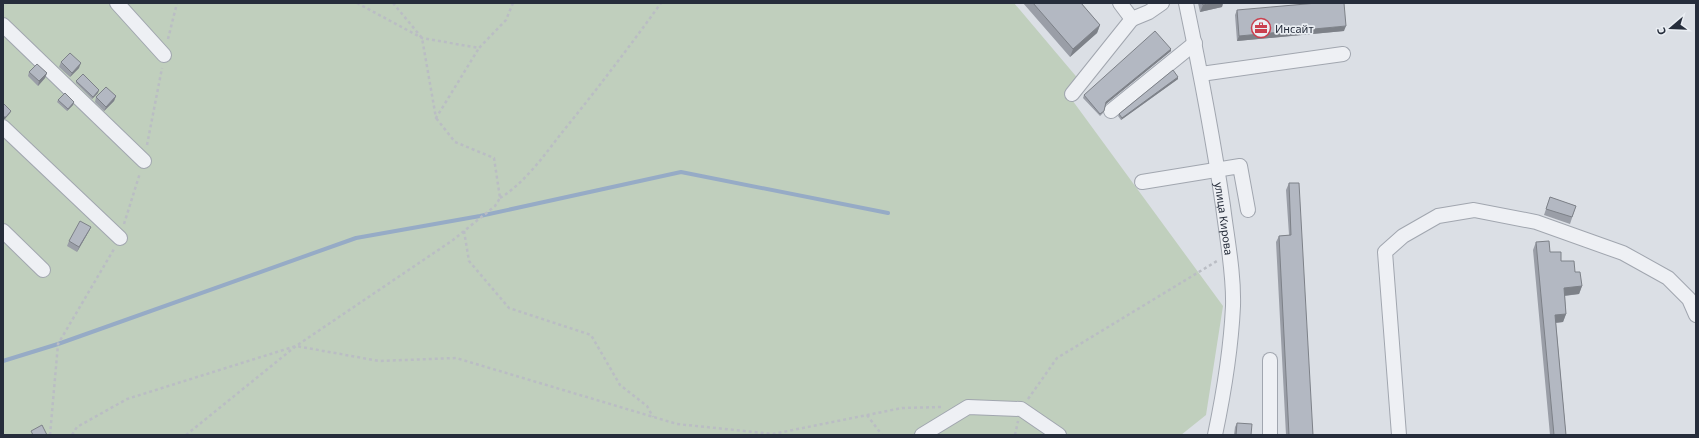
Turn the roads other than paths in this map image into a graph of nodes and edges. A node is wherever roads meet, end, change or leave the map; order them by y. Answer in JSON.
{"nodes":[{"id":1,"x":117,"y":3,"type":"edge"},
{"id":2,"x":1120,"y":3,"type":"edge"},
{"id":3,"x":1162,"y":3,"type":"edge"},
{"id":4,"x":1186,"y":3,"type":"edge"},
{"id":5,"x":1132,"y":19,"type":"junction"},
{"id":6,"x":3,"y":25,"type":"edge"},
{"id":7,"x":1195,"y":42,"type":"junction"},
{"id":8,"x":1343,"y":54,"type":"dead end"},
{"id":9,"x":164,"y":55,"type":"road end"},
{"id":10,"x":1201,"y":74,"type":"junction"},
{"id":11,"x":1072,"y":94,"type":"dead end"},
{"id":12,"x":1111,"y":111,"type":"dead end"},
{"id":13,"x":3,"y":127,"type":"edge"},
{"id":14,"x":144,"y":160,"type":"road end"},
{"id":15,"x":1217,"y":169,"type":"junction"},
{"id":16,"x":1142,"y":182,"type":"dead end"},
{"id":17,"x":1248,"y":210,"type":"dead end"},
{"id":18,"x":3,"y":231,"type":"edge"},
{"id":19,"x":120,"y":238,"type":"road end"},
{"id":20,"x":43,"y":270,"type":"dead end"},
{"id":21,"x":1696,"y":315,"type":"edge"},
{"id":22,"x":1270,"y":360,"type":"dead end"},
{"id":23,"x":922,"y":435,"type":"edge"},
{"id":24,"x":1059,"y":435,"type":"edge"},
{"id":25,"x":1215,"y":435,"type":"edge"},
{"id":26,"x":1270,"y":435,"type":"edge"},
{"id":27,"x":1399,"y":435,"type":"edge"}],
"edges":[{"from":1,"to":9,"type":"street"},
{"from":2,"to":5,"type":"street"},
{"from":3,"to":5,"type":"street"},
{"from":4,"to":7,"type":"street","name":"улица Кирова"},
{"from":5,"to":11,"type":"street"},
{"from":6,"to":14,"type":"street"},
{"from":7,"to":10,"type":"street","name":"улица Кирова"},
{"from":7,"to":12,"type":"street"},
{"from":8,"to":10,"type":"street"},
{"from":10,"to":15,"type":"street","name":"улица Кирова"},
{"from":13,"to":19,"type":"street"},
{"from":15,"to":16,"type":"street"},
{"from":15,"to":17,"type":"street"},
{"from":15,"to":25,"type":"street","name":"улица Кирова"},
{"from":18,"to":20,"type":"street"},
{"from":21,"to":27,"type":"street"},
{"from":22,"to":26,"type":"street"},
{"from":23,"to":24,"type":"street"}]}
